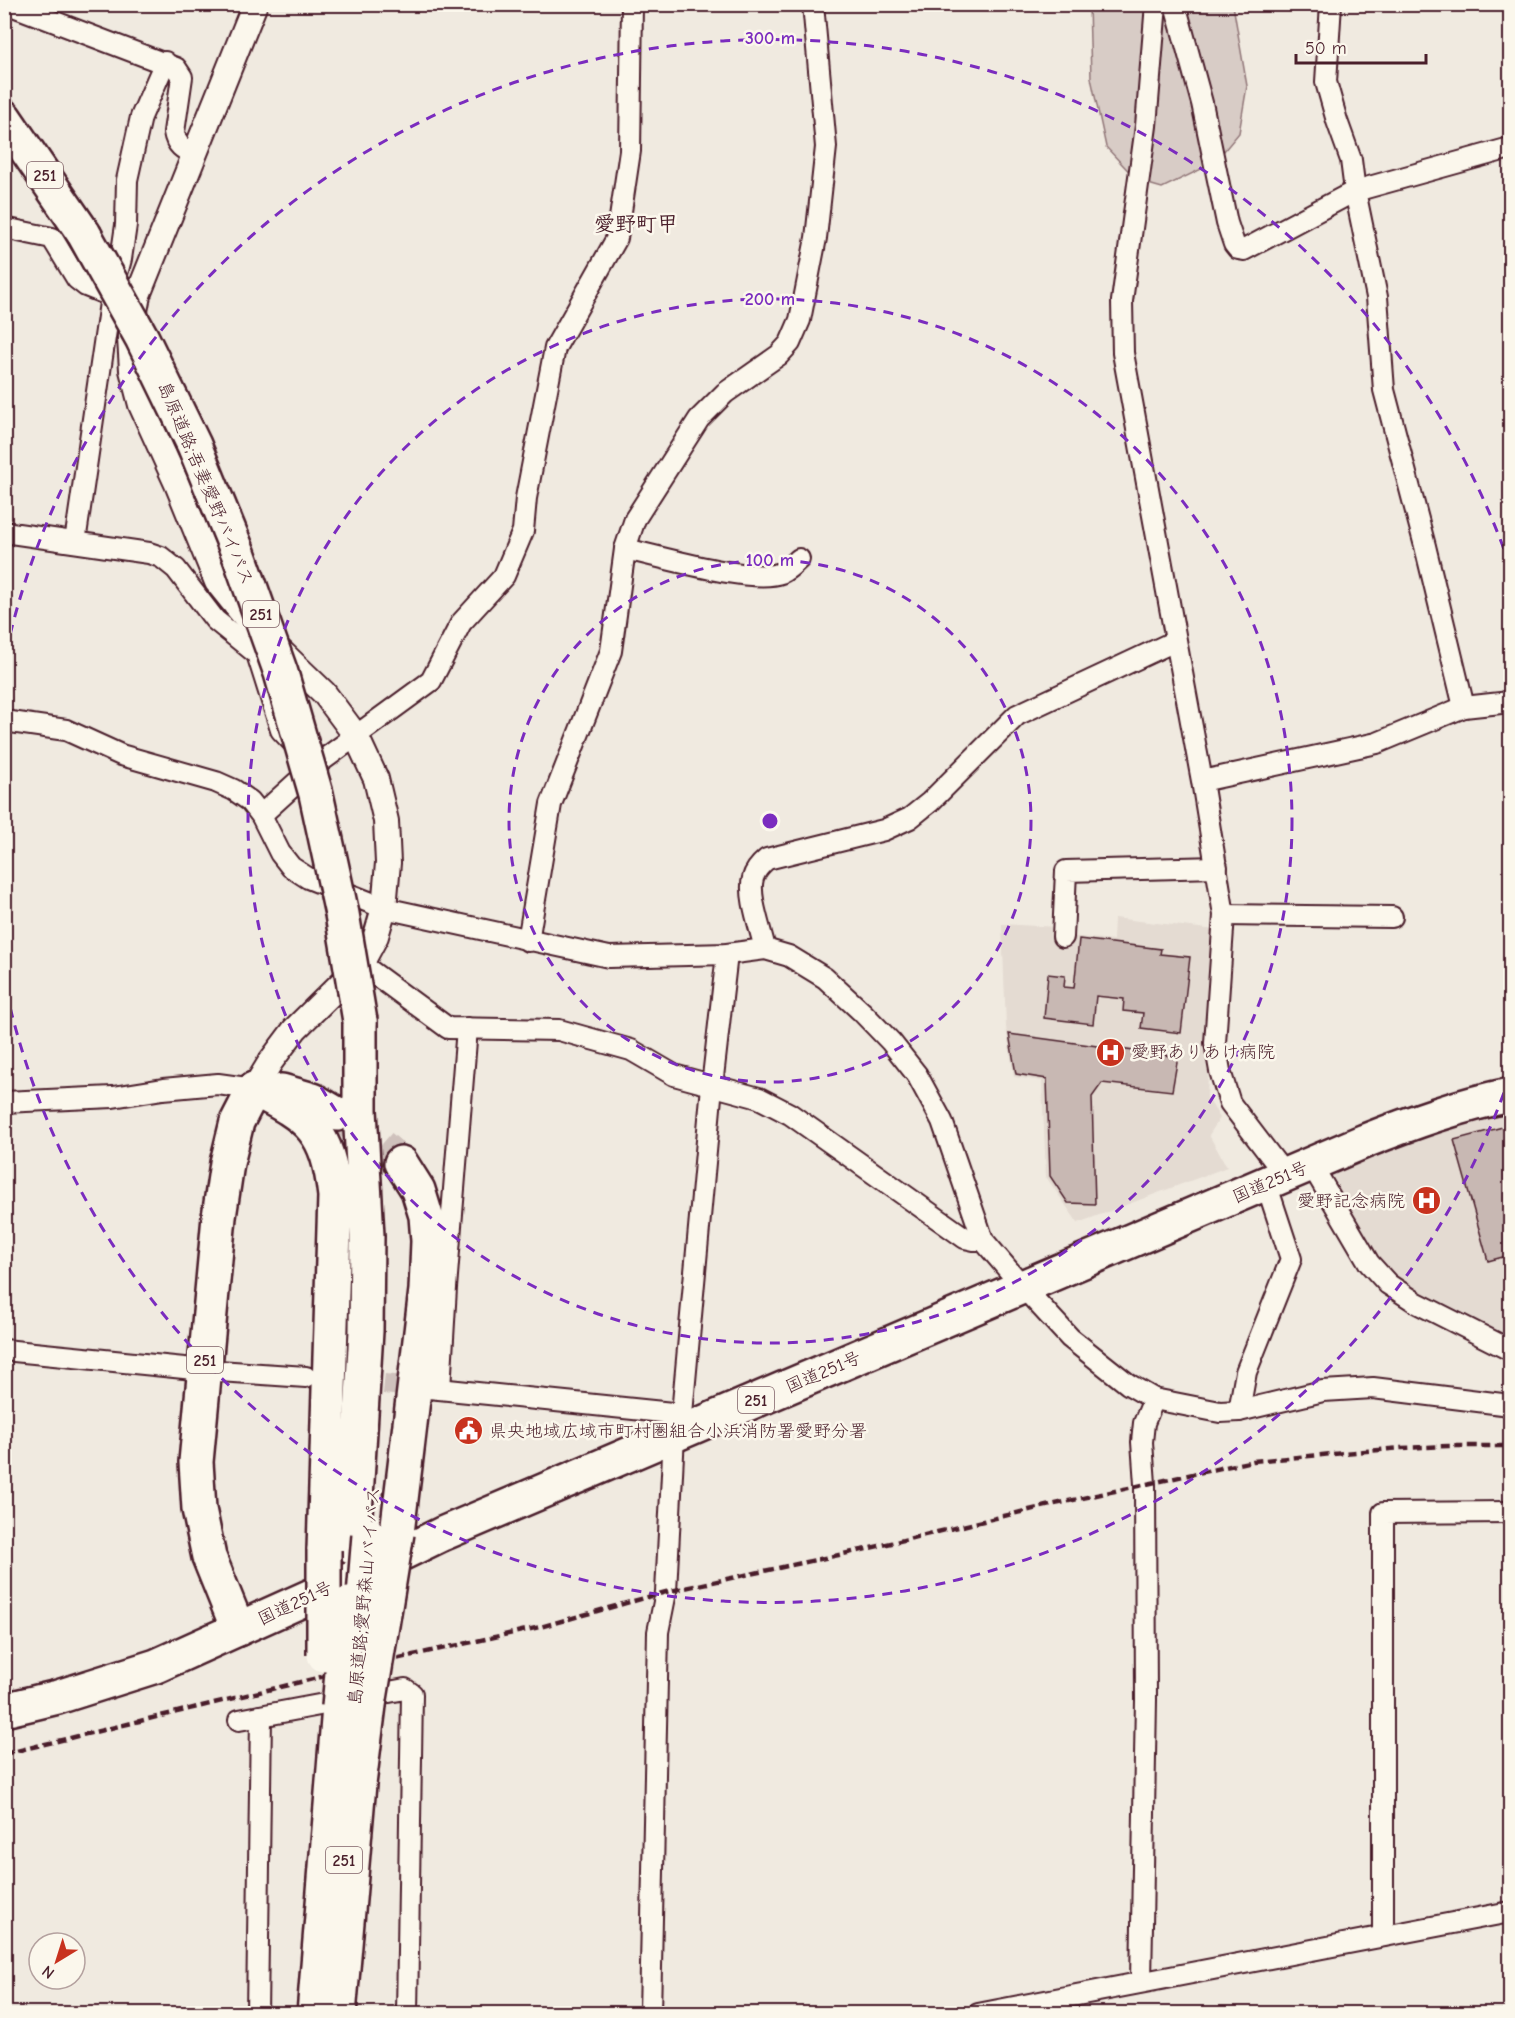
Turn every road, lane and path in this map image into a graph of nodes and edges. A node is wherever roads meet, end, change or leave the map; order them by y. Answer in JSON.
{"nodes":[{"id":1,"x":8,"y":4,"type":"edge"},
{"id":2,"x":255,"y":4,"type":"edge"},
{"id":3,"x":632,"y":4,"type":"edge"},
{"id":4,"x":813,"y":4,"type":"edge"},
{"id":5,"x":1156,"y":4,"type":"edge"},
{"id":6,"x":1175,"y":4,"type":"edge"},
{"id":7,"x":1331,"y":4,"type":"edge"},
{"id":8,"x":165,"y":62,"type":"junction"},
{"id":9,"x":4,"y":117,"type":"edge"},
{"id":10,"x":1510,"y":148,"type":"edge"},
{"id":11,"x":195,"y":154,"type":"junction"},
{"id":12,"x":1355,"y":191,"type":"junction"},
{"id":13,"x":4,"y":228,"type":"edge"},
{"id":14,"x":111,"y":296,"type":"junction"},
{"id":15,"x":4,"y":532,"type":"edge"},
{"id":16,"x":75,"y":542,"type":"junction"},
{"id":17,"x":625,"y":549,"type":"junction"},
{"id":18,"x":800,"y":559,"type":"dead end"},
{"id":19,"x":1175,"y":641,"type":"junction"},
{"id":20,"x":1510,"y":702,"type":"edge"},
{"id":21,"x":1464,"y":707,"type":"junction"},
{"id":22,"x":4,"y":721,"type":"edge"},
{"id":23,"x":356,"y":736,"type":"junction"},
{"id":24,"x":316,"y":765,"type":"junction"},
{"id":25,"x":1202,"y":781,"type":"junction"},
{"id":26,"x":261,"y":815,"type":"junction"},
{"id":27,"x":1217,"y":867,"type":"junction"},
{"id":28,"x":384,"y":908,"type":"junction"},
{"id":29,"x":1224,"y":915,"type":"junction"},
{"id":30,"x":1392,"y":917,"type":"dead end"},
{"id":31,"x":1063,"y":938,"type":"dead end"},
{"id":32,"x":528,"y":940,"type":"junction"},
{"id":33,"x":765,"y":949,"type":"junction"},
{"id":34,"x":727,"y":954,"type":"junction"},
{"id":35,"x":361,"y":964,"type":"junction"},
{"id":36,"x":467,"y":1028,"type":"junction"},
{"id":37,"x":712,"y":1086,"type":"junction"},
{"id":38,"x":254,"y":1089,"type":"junction"},
{"id":39,"x":1510,"y":1095,"type":"edge"},
{"id":40,"x":4,"y":1102,"type":"edge"},
{"id":41,"x":337,"y":1114,"type":"tunnel mouth"},
{"id":42,"x":382,"y":1173,"type":"junction"},
{"id":43,"x":1287,"y":1174,"type":"junction"},
{"id":44,"x":983,"y":1240,"type":"junction"},
{"id":45,"x":1023,"y":1287,"type":"junction"},
{"id":46,"x":4,"y":1350,"type":"edge"},
{"id":47,"x":1510,"y":1350,"type":"edge"},
{"id":48,"x":204,"y":1370,"type":"junction"},
{"id":49,"x":306,"y":1377,"type":"dead end"},
{"id":50,"x":1154,"y":1399,"type":"junction"},
{"id":51,"x":1510,"y":1404,"type":"edge"},
{"id":52,"x":1239,"y":1411,"type":"junction"},
{"id":53,"x":681,"y":1426,"type":"junction"},
{"id":54,"x":1510,"y":1512,"type":"edge"},
{"id":55,"x":361,"y":1541,"type":"junction"},
{"id":56,"x":238,"y":1629,"type":"junction"},
{"id":57,"x":347,"y":1706,"type":"junction"},
{"id":58,"x":4,"y":1710,"type":"edge"},
{"id":59,"x":261,"y":1716,"type":"junction"},
{"id":60,"x":239,"y":1720,"type":"dead end"},
{"id":61,"x":1510,"y":1912,"type":"edge"},
{"id":62,"x":1383,"y":1936,"type":"junction"},
{"id":63,"x":1141,"y":1982,"type":"junction"},
{"id":64,"x":257,"y":2013,"type":"edge"},
{"id":65,"x":315,"y":2013,"type":"edge"},
{"id":66,"x":334,"y":2013,"type":"edge"},
{"id":67,"x":339,"y":2013,"type":"edge"},
{"id":68,"x":407,"y":2013,"type":"edge"},
{"id":69,"x":650,"y":2013,"type":"edge"},
{"id":70,"x":978,"y":2013,"type":"edge"}],
"edges":[{"from":1,"to":8,"type":"street"},
{"from":2,"to":11,"type":"street"},
{"from":3,"to":23,"type":"street"},
{"from":4,"to":17,"type":"street"},
{"from":5,"to":19,"type":"street"},
{"from":6,"to":12,"type":"street"},
{"from":7,"to":12,"type":"street"},
{"from":8,"to":11,"type":"street"},
{"from":8,"to":14,"type":"street"},
{"from":9,"to":42,"type":"highway","name":"島原道路;吾妻愛野バイパス","number":"251","bridge":true},
{"from":10,"to":12,"type":"street"},
{"from":11,"to":23,"type":"street"},
{"from":12,"to":21,"type":"street"},
{"from":13,"to":14,"type":"street"},
{"from":14,"to":16,"type":"street"},
{"from":15,"to":16,"type":"street"},
{"from":16,"to":24,"type":"street"},
{"from":17,"to":18,"type":"street"},
{"from":17,"to":32,"type":"street"},
{"from":19,"to":25,"type":"street"},
{"from":19,"to":33,"type":"street"},
{"from":20,"to":21,"type":"street"},
{"from":21,"to":25,"type":"street"},
{"from":22,"to":26,"type":"street"},
{"from":23,"to":24,"type":"street"},
{"from":23,"to":28,"type":"street"},
{"from":24,"to":26,"type":"street"},
{"from":25,"to":27,"type":"street"},
{"from":26,"to":28,"type":"street"},
{"from":27,"to":29,"type":"street"},
{"from":27,"to":31,"type":"street"},
{"from":28,"to":32,"type":"street"},
{"from":28,"to":35,"type":"street"},
{"from":29,"to":30,"type":"street"},
{"from":29,"to":43,"type":"street"},
{"from":32,"to":34,"type":"street"},
{"from":33,"to":34,"type":"street"},
{"from":33,"to":44,"type":"street"},
{"from":34,"to":37,"type":"street"},
{"from":35,"to":36,"type":"street"},
{"from":35,"to":38,"type":"street"},
{"from":36,"to":37,"type":"street"},
{"from":36,"to":53,"type":"street"},
{"from":37,"to":44,"type":"street"},
{"from":37,"to":53,"type":"street"},
{"from":38,"to":40,"type":"street"},
{"from":38,"to":41,"type":"highway"},
{"from":38,"to":48,"type":"highway","number":"251"},
{"from":38,"to":55,"type":"highway"},
{"from":39,"to":43,"type":"highway","name":"国道251号","number":"251"},
{"from":42,"to":55,"type":"highway","name":"島原道路;愛野森山バイパス","number":"251"},
{"from":42,"to":55,"type":"highway"},
{"from":43,"to":45,"type":"highway","name":"国道251号","number":"251"},
{"from":43,"to":47,"type":"street"},
{"from":43,"to":52,"type":"street"},
{"from":44,"to":45,"type":"street"},
{"from":45,"to":50,"type":"street"},
{"from":45,"to":53,"type":"highway","name":"国道251号","number":"251"},
{"from":46,"to":48,"type":"street"},
{"from":48,"to":49,"type":"street"},
{"from":48,"to":56,"type":"highway","number":"251"},
{"from":50,"to":52,"type":"street"},
{"from":50,"to":63,"type":"street"},
{"from":51,"to":52,"type":"street"},
{"from":53,"to":56,"type":"highway","name":"国道251号","number":"251"},
{"from":53,"to":69,"type":"street"},
{"from":54,"to":62,"type":"street"},
{"from":55,"to":57,"type":"highway","bridge":true},
{"from":55,"to":57,"type":"highway","bridge":true},
{"from":56,"to":58,"type":"highway","name":"国道251号","number":"251"},
{"from":57,"to":65,"type":"highway","number":"251"},
{"from":57,"to":66,"type":"highway","name":"島原道路;愛野森山バイパス","number":"251"},
{"from":57,"to":67,"type":"highway"},
{"from":59,"to":60,"type":"street"},
{"from":59,"to":64,"type":"street"},
{"from":59,"to":68,"type":"street"},
{"from":61,"to":62,"type":"street"},
{"from":62,"to":63,"type":"street"},
{"from":63,"to":70,"type":"street"}]}
